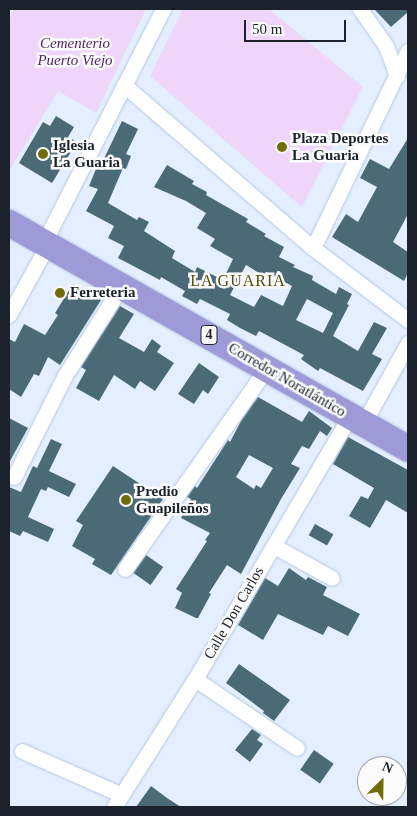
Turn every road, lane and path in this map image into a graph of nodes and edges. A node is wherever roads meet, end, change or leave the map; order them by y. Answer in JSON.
{"nodes":[{"id":1,"x":163,"y":9,"type":"edge"},
{"id":2,"x":360,"y":9,"type":"edge"},
{"id":3,"x":408,"y":51,"type":"edge"},
{"id":4,"x":397,"y":76,"type":"junction"},
{"id":5,"x":124,"y":85,"type":"junction"},
{"id":6,"x":9,"y":223,"type":"edge"},
{"id":7,"x":46,"y":243,"type":"junction"},
{"id":8,"x":313,"y":248,"type":"junction"},
{"id":9,"x":122,"y":285,"type":"junction"},
{"id":10,"x":9,"y":315,"type":"edge"},
{"id":11,"x":408,"y":320,"type":"edge"},
{"id":12,"x":408,"y":343,"type":"edge"},
{"id":13,"x":268,"y":368,"type":"junction"},
{"id":14,"x":356,"y":420,"type":"junction"},
{"id":15,"x":408,"y":449,"type":"edge"},
{"id":16,"x":14,"y":477,"type":"dead end"},
{"id":17,"x":274,"y":546,"type":"junction"},
{"id":18,"x":125,"y":569,"type":"dead end"},
{"id":19,"x":332,"y":578,"type":"dead end"},
{"id":20,"x":195,"y":679,"type":"junction"},
{"id":21,"x":297,"y":748,"type":"dead end"},
{"id":22,"x":22,"y":751,"type":"dead end"},
{"id":23,"x":118,"y":801,"type":"edge"}],
"edges":[{"from":1,"to":5,"type":"street"},
{"from":2,"to":4,"type":"street"},
{"from":3,"to":4,"type":"street"},
{"from":4,"to":8,"type":"street"},
{"from":5,"to":7,"type":"street"},
{"from":5,"to":8,"type":"street"},
{"from":6,"to":7,"type":"highway","name":"Corredor Noratlántico","number":"4"},
{"from":7,"to":9,"type":"highway","name":"Corredor Noratlántico","number":"4"},
{"from":7,"to":10,"type":"street"},
{"from":8,"to":11,"type":"street"},
{"from":9,"to":13,"type":"highway","name":"Corredor Noratlántico","number":"4"},
{"from":9,"to":16,"type":"street"},
{"from":12,"to":14,"type":"street","name":"Calle Don Carlos"},
{"from":13,"to":14,"type":"highway","name":"Corredor Noratlántico","number":"4"},
{"from":13,"to":18,"type":"street"},
{"from":14,"to":15,"type":"highway","name":"Corredor Noratlántico","number":"4"},
{"from":14,"to":17,"type":"street","name":"Calle Don Carlos"},
{"from":17,"to":19,"type":"street"},
{"from":17,"to":20,"type":"street","name":"Calle Don Carlos"},
{"from":20,"to":21,"type":"street"},
{"from":20,"to":23,"type":"street","name":"Calle Don Carlos"},
{"from":22,"to":23,"type":"street"}]}
